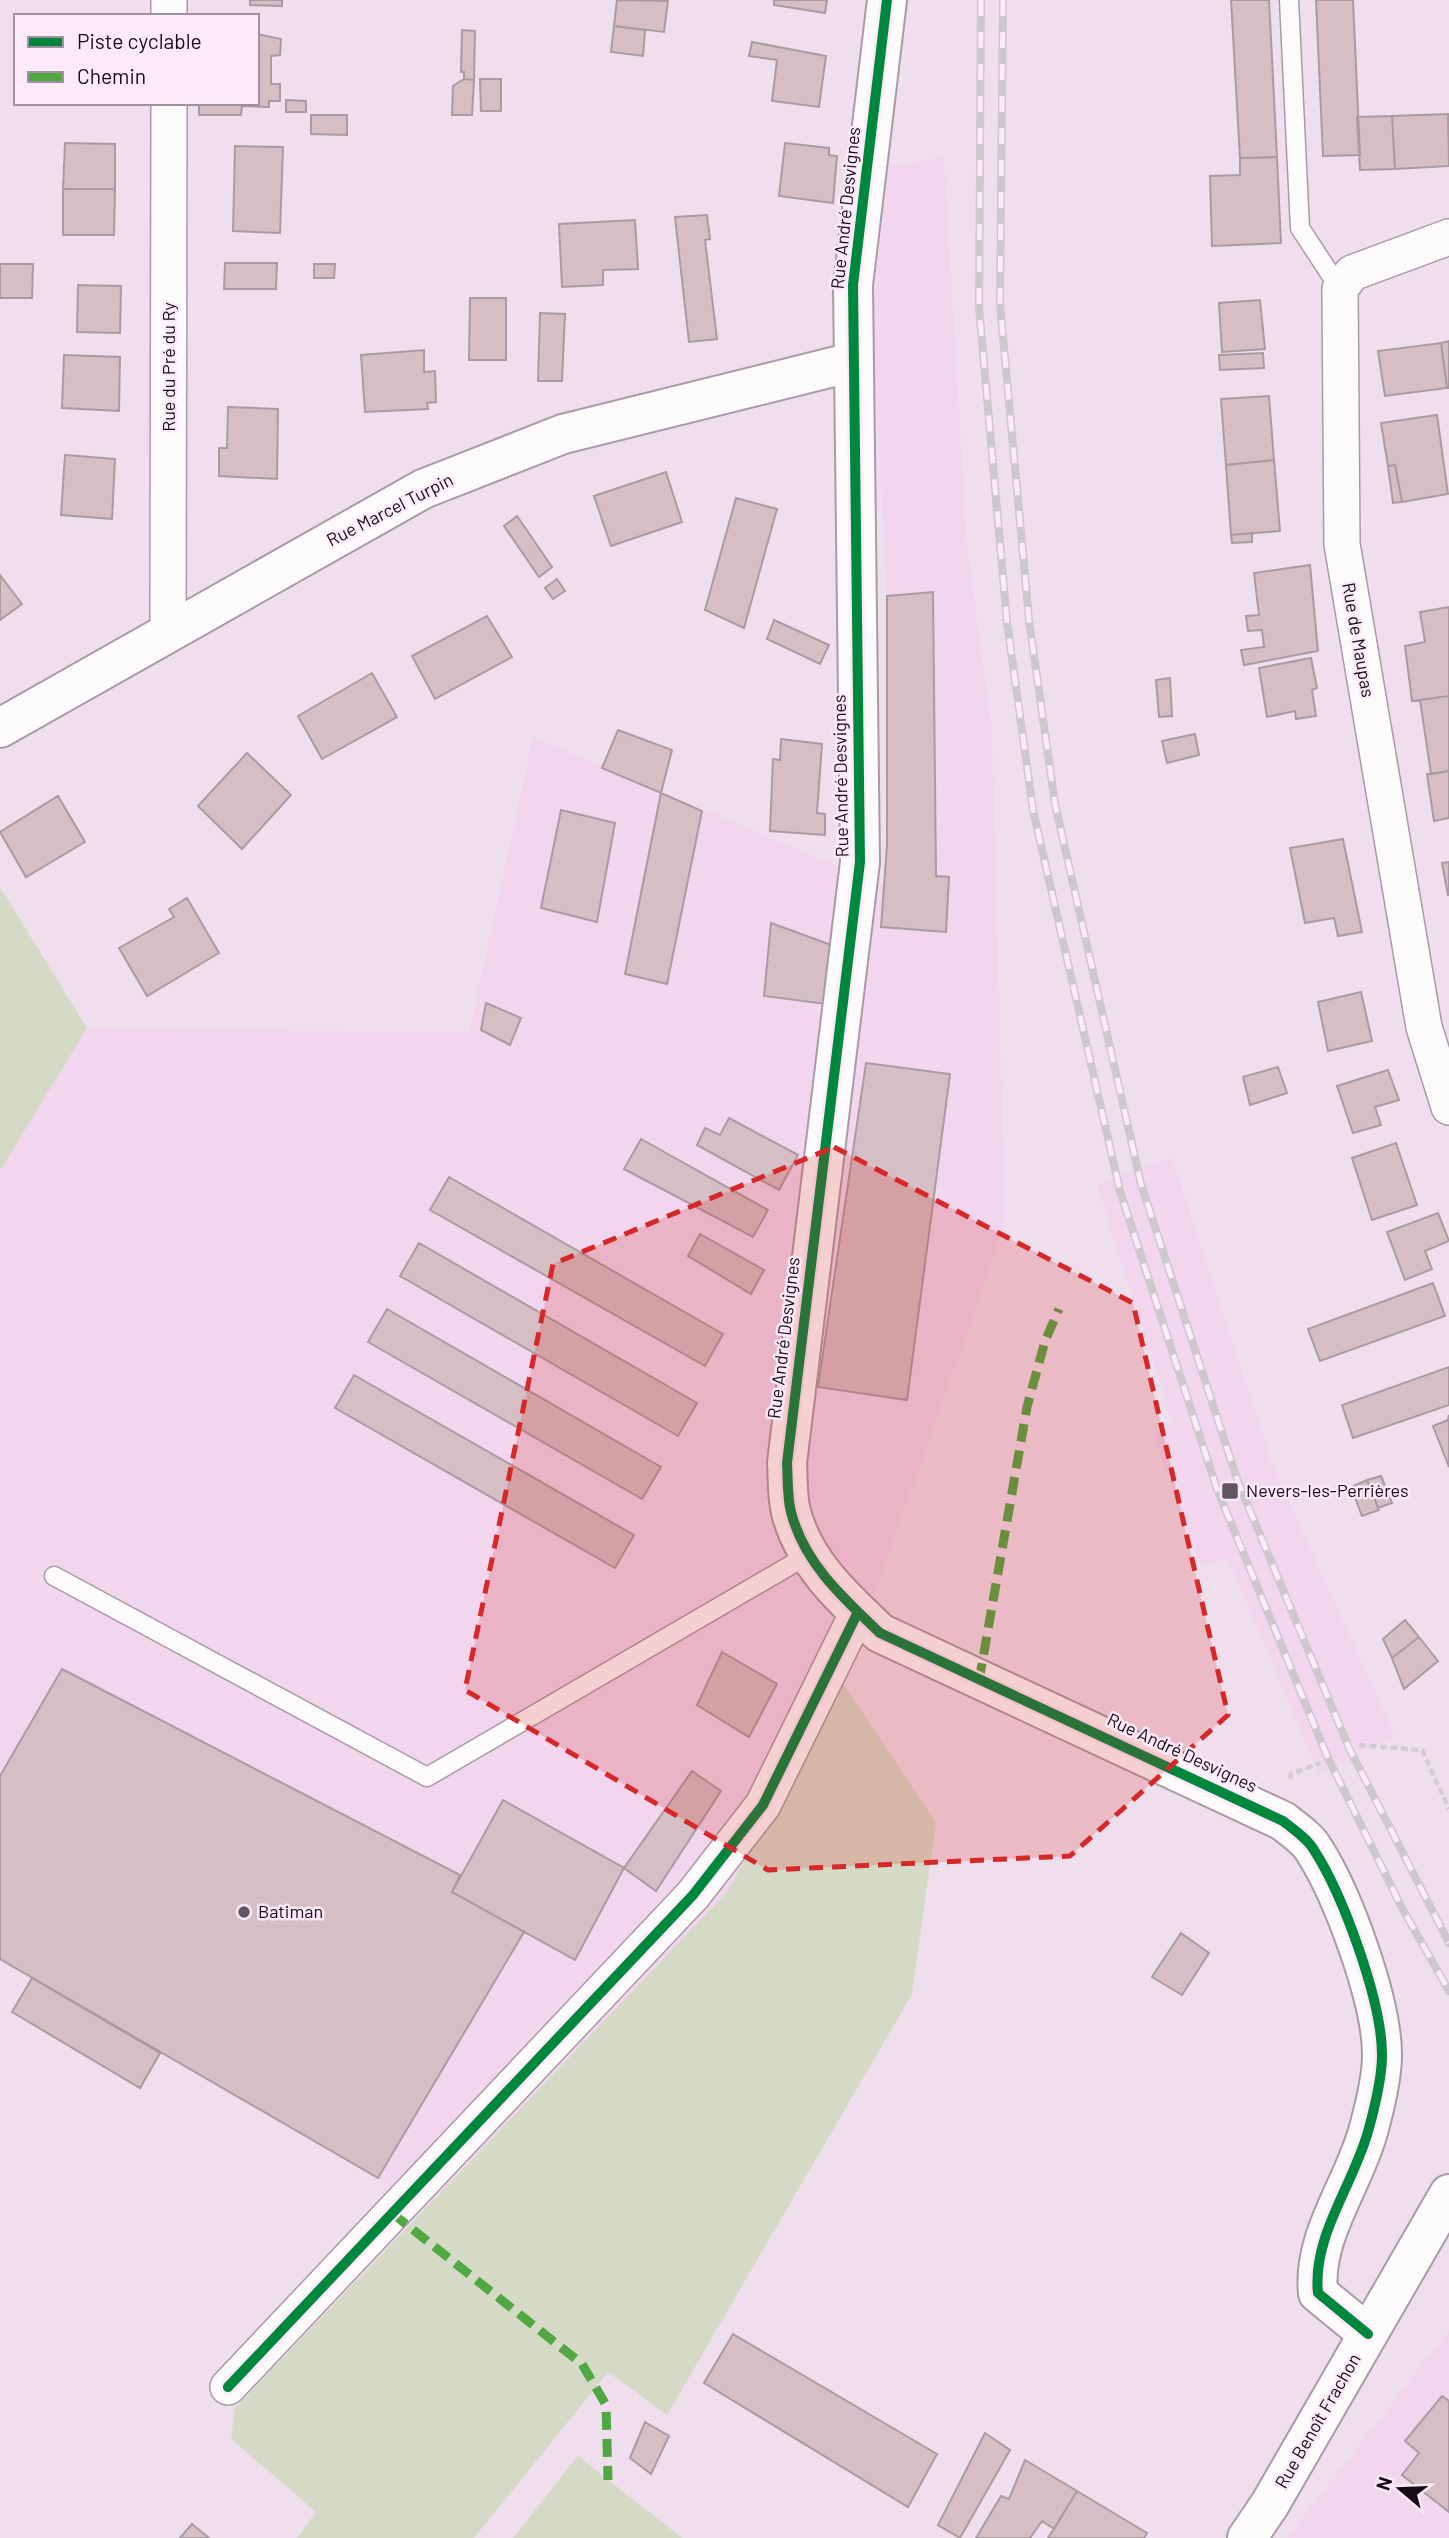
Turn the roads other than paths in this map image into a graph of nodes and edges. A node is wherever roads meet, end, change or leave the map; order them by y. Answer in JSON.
{"nodes":[{"id":1,"x":887,"y":0,"type":"edge"},
{"id":2,"x":1289,"y":0,"type":"edge"},
{"id":3,"x":169,"y":105,"type":"edge"},
{"id":4,"x":1449,"y":237,"type":"edge"},
{"id":5,"x":1340,"y":289,"type":"junction"},
{"id":6,"x":853,"y":362,"type":"junction"},
{"id":7,"x":168,"y":630,"type":"junction"},
{"id":8,"x":0,"y":728,"type":"edge"},
{"id":9,"x":1449,"y":1107,"type":"edge"},
{"id":10,"x":808,"y":1555,"type":"junction"},
{"id":11,"x":54,"y":1576,"type":"dead end"},
{"id":12,"x":858,"y":1612,"type":"junction"},
{"id":13,"x":1449,"y":2194,"type":"edge"},
{"id":14,"x":1368,"y":2334,"type":"junction"},
{"id":15,"x":228,"y":2387,"type":"dead end"},
{"id":16,"x":1247,"y":2538,"type":"edge"}],
"edges":[{"from":1,"to":6,"type":"street","name":"Rue André Desvignes"},
{"from":2,"to":5,"type":"lane"},
{"from":3,"to":7,"type":"street","name":"Rue du Pré du Ry"},
{"from":4,"to":5,"type":"street"},
{"from":5,"to":9,"type":"street","name":"Rue de Maupas"},
{"from":6,"to":7,"type":"street","name":"Rue Marcel Turpin"},
{"from":6,"to":10,"type":"street","name":"Rue André Desvignes"},
{"from":7,"to":8,"type":"street","name":"Rue Marcel Turpin"},
{"from":10,"to":11,"type":"lane"},
{"from":10,"to":12,"type":"street","name":"Rue André Desvignes"},
{"from":12,"to":14,"type":"street","name":"Rue André Desvignes"},
{"from":12,"to":15,"type":"street"},
{"from":13,"to":14,"type":"street","name":"Rue Benoît Frachon"},
{"from":14,"to":16,"type":"street","name":"Rue Benoît Frachon"}]}
